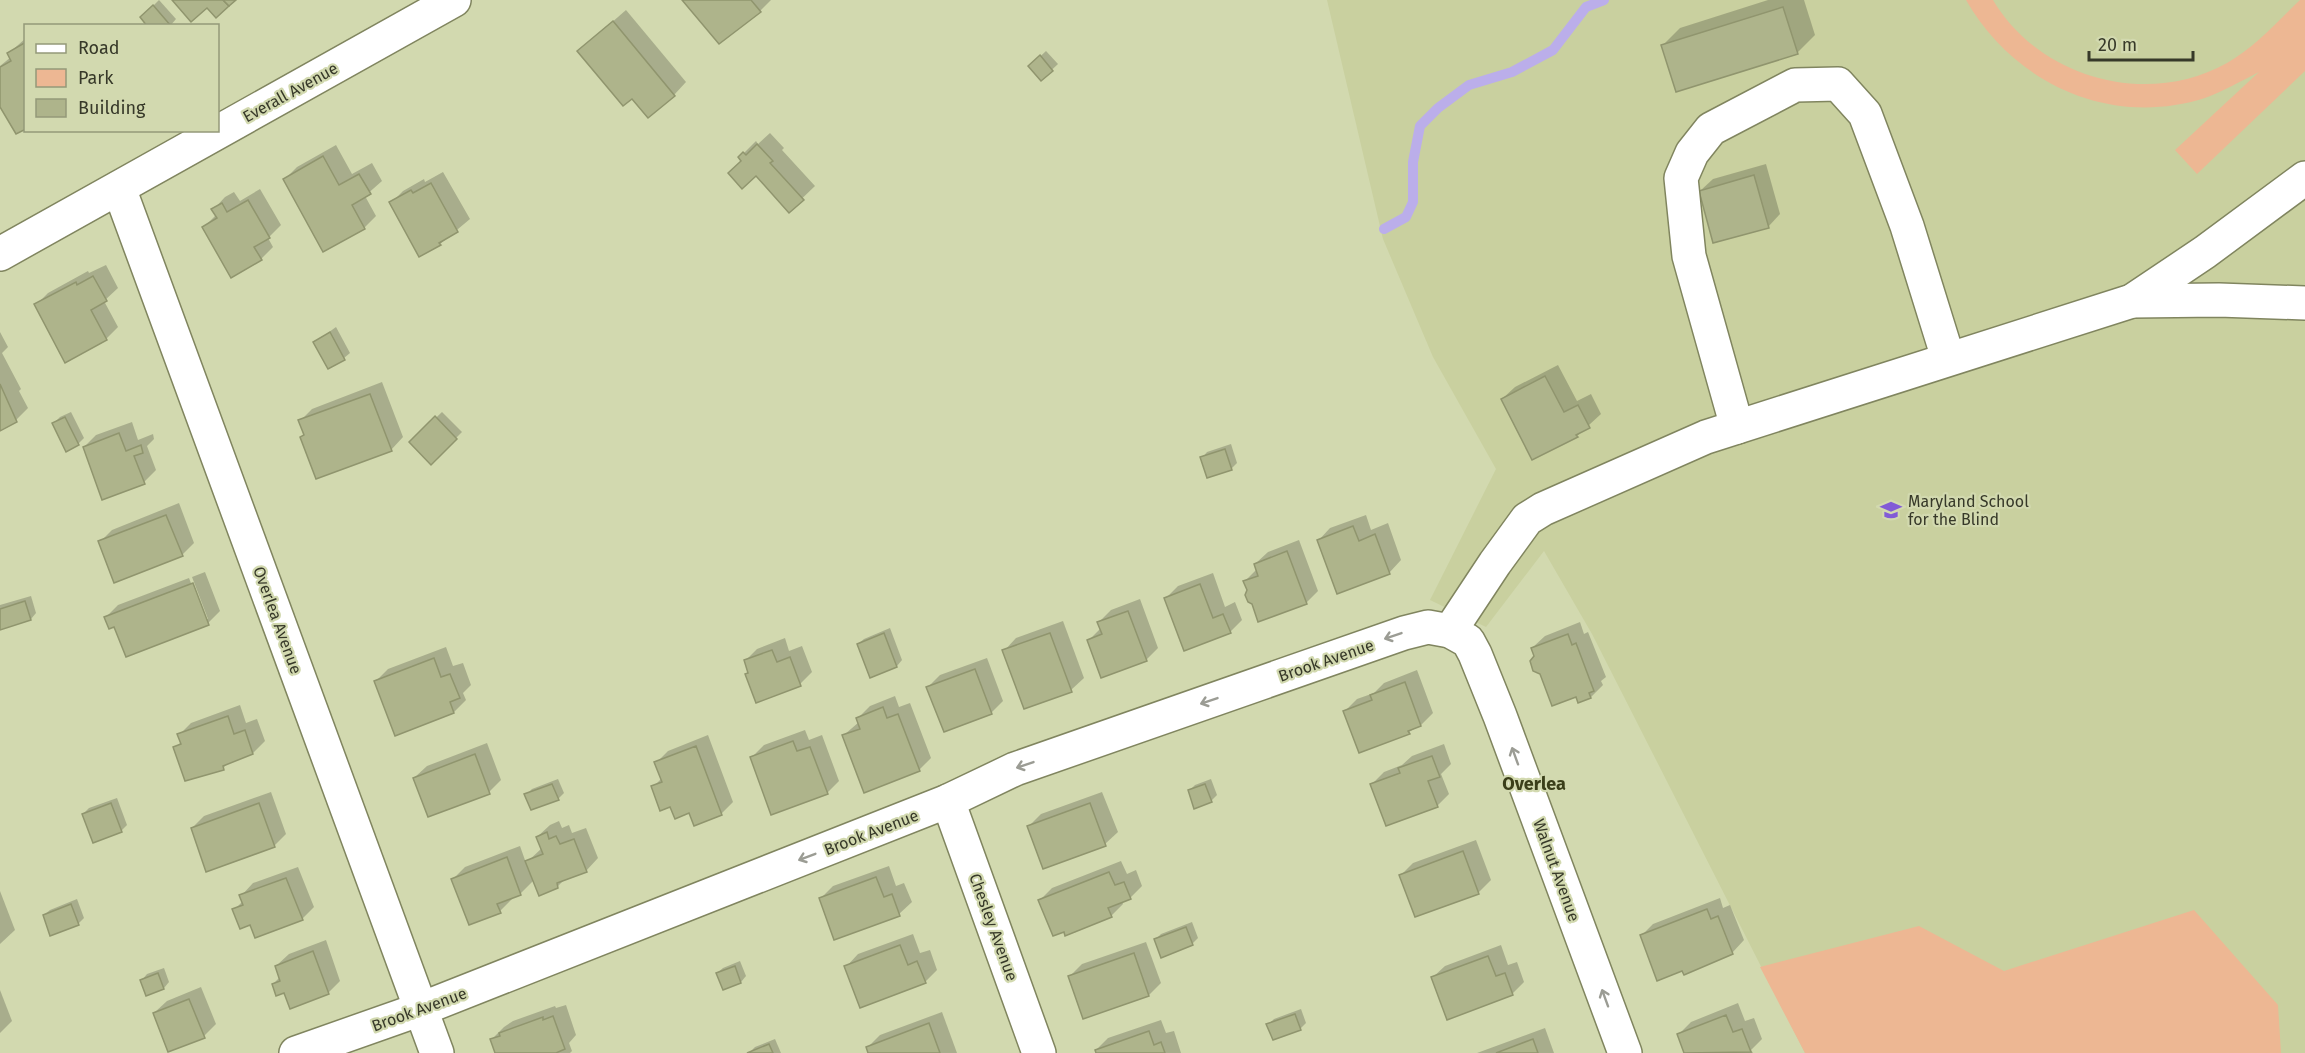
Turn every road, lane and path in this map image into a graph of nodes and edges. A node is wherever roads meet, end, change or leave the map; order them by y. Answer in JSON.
{"nodes":[{"id":1,"x":454,"y":0,"type":"edge"},
{"id":2,"x":219,"y":132,"type":"edge"},
{"id":3,"x":219,"y":132,"type":"edge"},
{"id":4,"x":2305,"y":178,"type":"edge"},
{"id":5,"x":119,"y":188,"type":"junction"},
{"id":6,"x":0,"y":254,"type":"edge"},
{"id":7,"x":2132,"y":301,"type":"junction"},
{"id":8,"x":2305,"y":303,"type":"edge"},
{"id":9,"x":1948,"y":358,"type":"junction"},
{"id":10,"x":1737,"y":427,"type":"junction"},
{"id":11,"x":1450,"y":631,"type":"junction"},
{"id":12,"x":948,"y":801,"type":"junction"},
{"id":13,"x":421,"y":1009,"type":"junction"},
{"id":14,"x":296,"y":1053,"type":"edge"},
{"id":15,"x":437,"y":1053,"type":"edge"},
{"id":16,"x":1039,"y":1053,"type":"edge"},
{"id":17,"x":1625,"y":1053,"type":"edge"}],
"edges":[{"from":1,"to":3,"type":"street","name":"Everall Avenue"},
{"from":2,"to":5,"type":"street","name":"Everall Avenue"},
{"from":4,"to":7,"type":"street"},
{"from":5,"to":6,"type":"street","name":"Everall Avenue"},
{"from":5,"to":13,"type":"street","name":"Overlea Avenue"},
{"from":7,"to":8,"type":"street"},
{"from":7,"to":9,"type":"street"},
{"from":9,"to":10,"type":"street"},
{"from":9,"to":10,"type":"street"},
{"from":10,"to":11,"type":"street"},
{"from":11,"to":12,"type":"street","name":"Brook Avenue","one_way":true},
{"from":17,"to":11,"type":"street","name":"Walnut Avenue","one_way":true},
{"from":12,"to":13,"type":"street","name":"Brook Avenue","one_way":true},
{"from":12,"to":16,"type":"street","name":"Chesley Avenue"},
{"from":13,"to":14,"type":"street","name":"Brook Avenue"},
{"from":13,"to":15,"type":"street","name":"Overlea Avenue"}]}
